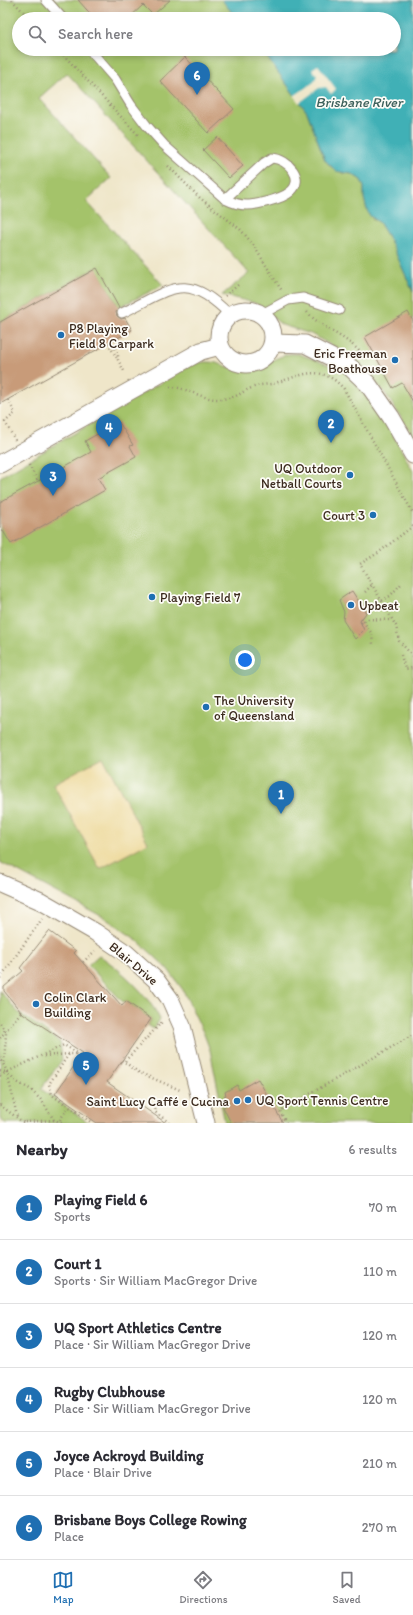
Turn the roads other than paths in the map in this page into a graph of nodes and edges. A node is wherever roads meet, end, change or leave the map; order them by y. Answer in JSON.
{"nodes":[{"id":1,"x":46,"y":0,"type":"edge"},
{"id":2,"x":57,"y":12,"type":"edge"},
{"id":3,"x":95,"y":56,"type":"edge"},
{"id":4,"x":225,"y":199,"type":"junction"},
{"id":5,"x":339,"y":310,"type":"dead end"},
{"id":6,"x":122,"y":313,"type":"dead end"},
{"id":7,"x":262,"y":314,"type":"junction"},
{"id":8,"x":230,"y":315,"type":"junction"},
{"id":9,"x":273,"y":343,"type":"junction"},
{"id":10,"x":220,"y":346,"type":"junction"},
{"id":11,"x":413,"y":455,"type":"edge"},
{"id":12,"x":0,"y":464,"type":"edge"},
{"id":13,"x":0,"y":883,"type":"edge"},
{"id":14,"x":206,"y":1123,"type":"edge"}],
"edges":[{"from":1,"to":2,"type":"lane"},
{"from":3,"to":4,"type":"lane"},
{"from":4,"to":4,"type":"lane"},
{"from":5,"to":7,"type":"lane"},
{"from":6,"to":8,"type":"lane"},
{"from":7,"to":8,"type":"street"},
{"from":7,"to":9,"type":"street"},
{"from":8,"to":10,"type":"street"},
{"from":9,"to":10,"type":"street"},
{"from":9,"to":11,"type":"street"},
{"from":10,"to":12,"type":"street"},
{"from":13,"to":14,"type":"street","name":"Blair Drive"}]}
